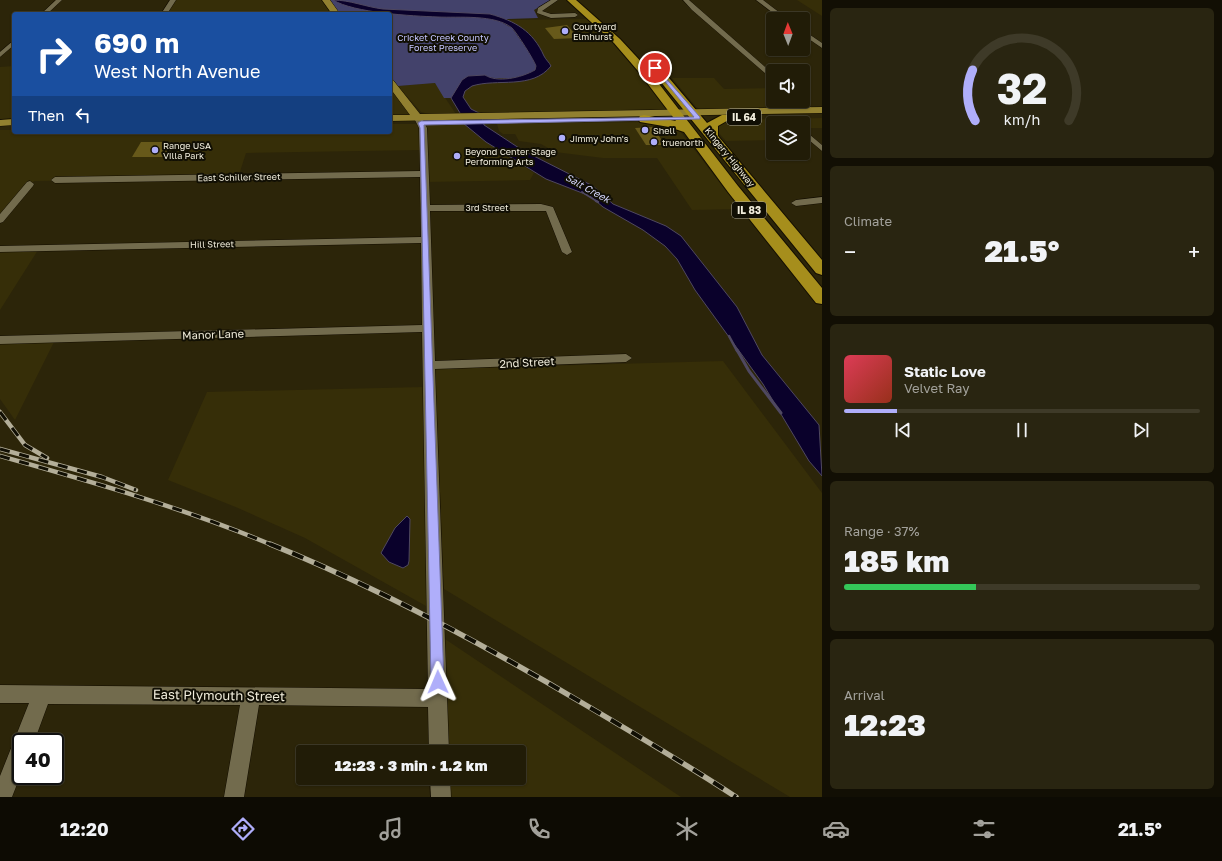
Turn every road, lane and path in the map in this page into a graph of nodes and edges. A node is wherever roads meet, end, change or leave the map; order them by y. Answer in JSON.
{"nodes":[{"id":1,"x":59,"y":0,"type":"edge"},
{"id":2,"x":173,"y":0,"type":"edge"},
{"id":3,"x":326,"y":0,"type":"edge"},
{"id":4,"x":555,"y":0,"type":"edge"},
{"id":5,"x":571,"y":0,"type":"edge"},
{"id":6,"x":686,"y":0,"type":"edge"},
{"id":7,"x":759,"y":0,"type":"edge"},
{"id":8,"x":578,"y":8,"type":"edge"},
{"id":9,"x":46,"y":12,"type":"edge"},
{"id":10,"x":165,"y":12,"type":"edge"},
{"id":11,"x":335,"y":12,"type":"edge"},
{"id":12,"x":776,"y":12,"type":"edge"},
{"id":13,"x":810,"y":37,"type":"edge"},
{"id":14,"x":12,"y":44,"type":"edge"},
{"id":15,"x":822,"y":46,"type":"edge"},
{"id":16,"x":0,"y":55,"type":"edge"},
{"id":17,"x":632,"y":58,"type":"junction"},
{"id":18,"x":766,"y":72,"type":"edge"},
{"id":19,"x":392,"y":85,"type":"edge"},
{"id":20,"x":664,"y":98,"type":"junction"},
{"id":21,"x":810,"y":110,"type":"joint"},
{"id":22,"x":822,"y":110,"type":"edge"},
{"id":23,"x":686,"y":114,"type":"junction"},
{"id":24,"x":647,"y":116,"type":"junction"},
{"id":25,"x":822,"y":116,"type":"edge"},
{"id":26,"x":392,"y":118,"type":"edge"},
{"id":27,"x":726,"y":118,"type":"junction"},
{"id":28,"x":419,"y":120,"type":"junction"},
{"id":29,"x":12,"y":122,"type":"edge"},
{"id":30,"x":0,"y":123,"type":"edge"},
{"id":31,"x":392,"y":124,"type":"edge"},
{"id":32,"x":12,"y":129,"type":"edge"},
{"id":33,"x":0,"y":130,"type":"edge"},
{"id":34,"x":690,"y":131,"type":"junction"},
{"id":35,"x":712,"y":135,"type":"junction"},
{"id":36,"x":810,"y":138,"type":"edge"},
{"id":37,"x":822,"y":149,"type":"edge"},
{"id":38,"x":422,"y":174,"type":"junction"},
{"id":39,"x":55,"y":180,"type":"dead end"},
{"id":40,"x":30,"y":184,"type":"dead end"},
{"id":41,"x":822,"y":200,"type":"edge"},
{"id":42,"x":796,"y":203,"type":"dead end"},
{"id":43,"x":424,"y":208,"type":"junction"},
{"id":44,"x":0,"y":220,"type":"edge"},
{"id":45,"x":425,"y":240,"type":"junction"},
{"id":46,"x":0,"y":249,"type":"edge"},
{"id":47,"x":567,"y":252,"type":"dead end"},
{"id":48,"x":822,"y":270,"type":"edge"},
{"id":49,"x":822,"y":299,"type":"edge"},
{"id":50,"x":427,"y":328,"type":"junction"},
{"id":51,"x":0,"y":340,"type":"edge"},
{"id":52,"x":626,"y":358,"type":"dead end"},
{"id":53,"x":428,"y":365,"type":"junction"},
{"id":54,"x":0,"y":694,"type":"edge"},
{"id":55,"x":42,"y":694,"type":"junction"},
{"id":56,"x":251,"y":696,"type":"junction"},
{"id":57,"x":438,"y":698,"type":"junction"},
{"id":58,"x":27,"y":733,"type":"edge"},
{"id":59,"x":439,"y":745,"type":"edge"},
{"id":60,"x":12,"y":771,"type":"edge"},
{"id":61,"x":440,"y":785,"type":"edge"},
{"id":62,"x":2,"y":797,"type":"edge"},
{"id":63,"x":234,"y":797,"type":"edge"},
{"id":64,"x":441,"y":797,"type":"edge"}],
"edges":[{"from":1,"to":9,"type":"street"},
{"from":2,"to":10,"type":"street"},
{"from":3,"to":11,"type":"main road"},
{"from":4,"to":8,"type":"street"},
{"from":5,"to":8,"type":"highway","number":"IL 83"},
{"from":6,"to":18,"type":"street"},
{"from":7,"to":12,"type":"street"},
{"from":8,"to":17,"type":"highway","number":"IL 83"},
{"from":8,"to":23,"type":"highway","name":"Kingery Highway","number":"IL 83"},
{"from":13,"to":15,"type":"street"},
{"from":14,"to":16,"type":"street"},
{"from":17,"to":20,"type":"highway","number":"IL 83"},
{"from":17,"to":23,"type":"highway"},
{"from":19,"to":28,"type":"main road"},
{"from":20,"to":23,"type":"highway","name":"Kingery Highway","number":"IL 83"},
{"from":20,"to":24,"type":"highway"},
{"from":21,"to":22,"type":"main road","number":"IL 64"},
{"from":21,"to":23,"type":"main road","number":"IL 64"},
{"from":23,"to":24,"type":"main road","number":"IL 64"},
{"from":23,"to":27,"type":"main road","number":"IL 64"},
{"from":23,"to":34,"type":"highway","name":"Kingery Highway","number":"IL 83"},
{"from":23,"to":35,"type":"highway","name":"Kingery Highway","number":"IL 83"},
{"from":24,"to":28,"type":"main road","number":"IL 64"},
{"from":24,"to":34,"type":"highway"},
{"from":25,"to":27,"type":"main road","number":"IL 64"},
{"from":26,"to":28,"type":"main road","number":"IL 64"},
{"from":27,"to":35,"type":"highway"},
{"from":28,"to":31,"type":"main road","number":"IL 64"},
{"from":28,"to":38,"type":"street"},
{"from":29,"to":30,"type":"main road"},
{"from":32,"to":33,"type":"main road"},
{"from":34,"to":49,"type":"highway","name":"Kingery Highway","number":"IL 83"},
{"from":35,"to":48,"type":"highway","name":"Kingery Highway","number":"IL 83"},
{"from":36,"to":37,"type":"street"},
{"from":38,"to":39,"type":"street","name":"East Schiller Street"},
{"from":38,"to":43,"type":"street"},
{"from":40,"to":44,"type":"street"},
{"from":41,"to":42,"type":"street"},
{"from":43,"to":45,"type":"street"},
{"from":43,"to":47,"type":"street","name":"3rd Street"},
{"from":45,"to":46,"type":"street","name":"Hill Street"},
{"from":45,"to":50,"type":"street"},
{"from":50,"to":51,"type":"street","name":"Manor Lane"},
{"from":50,"to":53,"type":"street"},
{"from":52,"to":53,"type":"street","name":"2nd Street"},
{"from":53,"to":57,"type":"street"},
{"from":54,"to":55,"type":"street","name":"East Plymouth Street"},
{"from":55,"to":56,"type":"street","name":"East Plymouth Street"},
{"from":55,"to":58,"type":"street"},
{"from":56,"to":57,"type":"street","name":"East Plymouth Street"},
{"from":56,"to":63,"type":"street"},
{"from":57,"to":59,"type":"street"},
{"from":60,"to":62,"type":"street"},
{"from":61,"to":64,"type":"street"}]}
